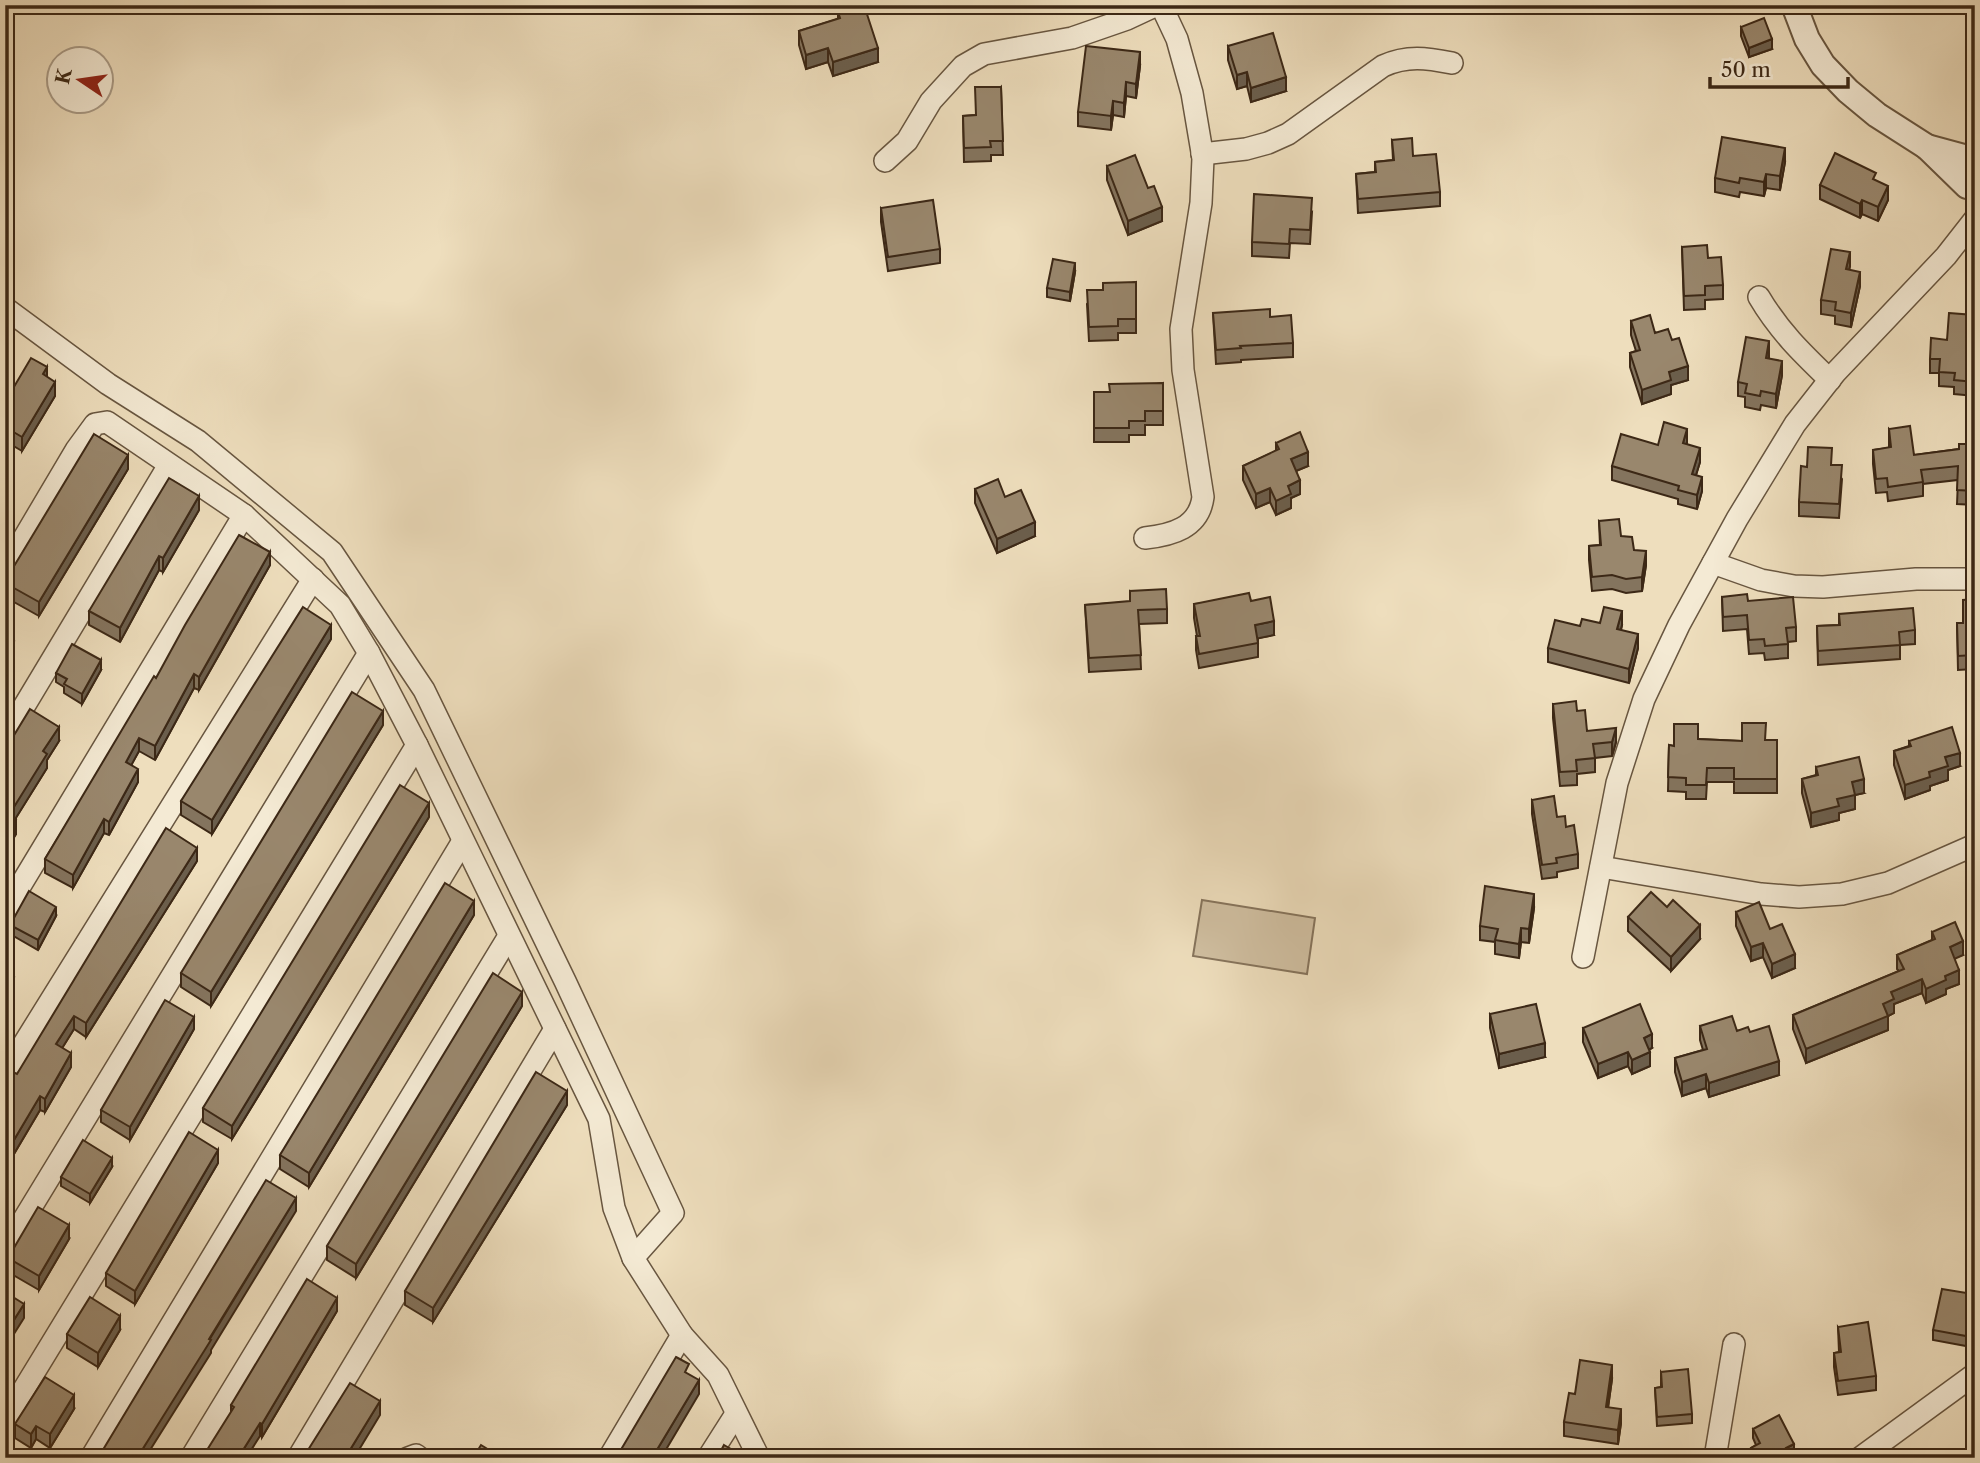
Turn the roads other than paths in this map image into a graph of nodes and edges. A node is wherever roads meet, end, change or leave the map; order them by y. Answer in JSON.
{"nodes":[{"id":1,"x":1159,"y":5,"type":"edge"},
{"id":2,"x":1794,"y":5,"type":"edge"},
{"id":3,"x":1452,"y":64,"type":"dead end"},
{"id":4,"x":1927,"y":147,"type":"junction"},
{"id":5,"x":1202,"y":154,"type":"junction"},
{"id":6,"x":1975,"y":160,"type":"edge"},
{"id":7,"x":885,"y":161,"type":"dead end"},
{"id":8,"x":1972,"y":186,"type":"edge"},
{"id":9,"x":1975,"y":219,"type":"edge"},
{"id":10,"x":1759,"y":297,"type":"dead end"},
{"id":11,"x":5,"y":308,"type":"edge"},
{"id":12,"x":1830,"y":380,"type":"junction"},
{"id":13,"x":169,"y":465,"type":"junction"},
{"id":14,"x":244,"y":515,"type":"junction"},
{"id":15,"x":1145,"y":538,"type":"dead end"},
{"id":16,"x":1713,"y":563,"type":"junction"},
{"id":17,"x":5,"y":570,"type":"edge"},
{"id":18,"x":313,"y":579,"type":"junction"},
{"id":19,"x":1975,"y":579,"type":"edge"},
{"id":20,"x":369,"y":653,"type":"junction"},
{"id":21,"x":5,"y":738,"type":"edge"},
{"id":22,"x":417,"y":746,"type":"junction"},
{"id":23,"x":463,"y":841,"type":"junction"},
{"id":24,"x":1970,"y":847,"type":"dead end"},
{"id":25,"x":1601,"y":867,"type":"junction"},
{"id":26,"x":5,"y":911,"type":"edge"},
{"id":27,"x":509,"y":936,"type":"junction"},
{"id":28,"x":1583,"y":957,"type":"dead end"},
{"id":29,"x":555,"y":1029,"type":"junction"},
{"id":30,"x":5,"y":1074,"type":"edge"},
{"id":31,"x":5,"y":1250,"type":"edge"},
{"id":32,"x":633,"y":1258,"type":"junction"},
{"id":33,"x":682,"y":1335,"type":"junction"},
{"id":34,"x":1734,"y":1344,"type":"dead end"},
{"id":35,"x":1975,"y":1374,"type":"edge"},
{"id":36,"x":736,"y":1413,"type":"junction"},
{"id":37,"x":5,"y":1420,"type":"edge"},
{"id":38,"x":91,"y":1458,"type":"edge"},
{"id":39,"x":191,"y":1458,"type":"edge"},
{"id":40,"x":298,"y":1458,"type":"edge"},
{"id":41,"x":408,"y":1458,"type":"edge"},
{"id":42,"x":420,"y":1458,"type":"edge"},
{"id":43,"x":609,"y":1458,"type":"edge"},
{"id":44,"x":708,"y":1458,"type":"edge"},
{"id":45,"x":759,"y":1458,"type":"edge"},
{"id":46,"x":1715,"y":1458,"type":"edge"},
{"id":47,"x":1860,"y":1458,"type":"edge"}],
"edges":[{"from":1,"to":5,"type":"street"},
{"from":1,"to":7,"type":"street"},
{"from":2,"to":4,"type":"street"},
{"from":3,"to":5,"type":"street"},
{"from":4,"to":6,"type":"street"},
{"from":4,"to":8,"type":"street"},
{"from":5,"to":15,"type":"street"},
{"from":9,"to":12,"type":"street"},
{"from":10,"to":12,"type":"street"},
{"from":11,"to":32,"type":"street"},
{"from":12,"to":16,"type":"street"},
{"from":13,"to":14,"type":"street"},
{"from":13,"to":17,"type":"street"},
{"from":13,"to":21,"type":"street"},
{"from":14,"to":18,"type":"street"},
{"from":14,"to":26,"type":"street"},
{"from":16,"to":19,"type":"street"},
{"from":16,"to":25,"type":"street"},
{"from":18,"to":20,"type":"street"},
{"from":18,"to":30,"type":"street"},
{"from":20,"to":22,"type":"street"},
{"from":20,"to":31,"type":"street"},
{"from":22,"to":23,"type":"street"},
{"from":22,"to":37,"type":"street"},
{"from":23,"to":27,"type":"street"},
{"from":23,"to":38,"type":"street"},
{"from":24,"to":25,"type":"street"},
{"from":25,"to":28,"type":"street"},
{"from":27,"to":29,"type":"street"},
{"from":27,"to":39,"type":"street"},
{"from":29,"to":32,"type":"street"},
{"from":29,"to":40,"type":"street"},
{"from":32,"to":33,"type":"street"},
{"from":33,"to":36,"type":"street"},
{"from":33,"to":43,"type":"street"},
{"from":34,"to":46,"type":"street"},
{"from":35,"to":47,"type":"street"},
{"from":36,"to":44,"type":"street"},
{"from":36,"to":45,"type":"street"},
{"from":41,"to":42,"type":"street"}]}
